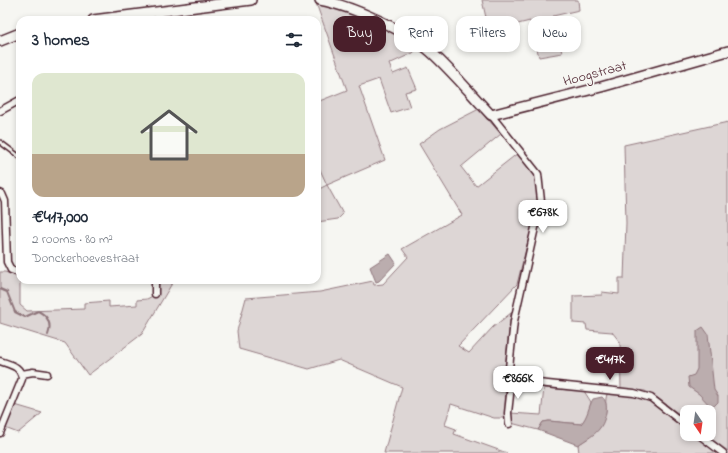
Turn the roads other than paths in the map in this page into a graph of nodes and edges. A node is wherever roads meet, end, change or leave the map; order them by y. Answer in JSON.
{"nodes":[{"id":1,"x":251,"y":0,"type":"edge"},
{"id":2,"x":320,"y":0,"type":"edge"},
{"id":3,"x":151,"y":16,"type":"edge"},
{"id":4,"x":16,"y":35,"type":"edge"},
{"id":5,"x":0,"y":41,"type":"edge"},
{"id":6,"x":728,"y":51,"type":"edge"},
{"id":7,"x":16,"y":102,"type":"edge"},
{"id":8,"x":0,"y":111,"type":"edge"},
{"id":9,"x":491,"y":115,"type":"junction"},
{"id":10,"x":0,"y":142,"type":"edge"},
{"id":11,"x":16,"y":154,"type":"edge"},
{"id":12,"x":0,"y":193,"type":"edge"},
{"id":13,"x":16,"y":272,"type":"edge"},
{"id":14,"x":155,"y":284,"type":"edge"},
{"id":15,"x":155,"y":294,"type":"dead end"},
{"id":16,"x":0,"y":361,"type":"edge"},
{"id":17,"x":22,"y":374,"type":"junction"},
{"id":18,"x":47,"y":374,"type":"dead end"},
{"id":19,"x":512,"y":376,"type":"junction"},
{"id":20,"x":680,"y":421,"type":"edge"},
{"id":21,"x":509,"y":424,"type":"dead end"},
{"id":22,"x":0,"y":433,"type":"edge"},
{"id":23,"x":707,"y":441,"type":"edge"},
{"id":24,"x":723,"y":453,"type":"edge"}],
"edges":[{"from":1,"to":3,"type":"street"},
{"from":2,"to":9,"type":"street"},
{"from":4,"to":5,"type":"street"},
{"from":6,"to":9,"type":"street","name":"Hoogstraat"},
{"from":7,"to":8,"type":"street"},
{"from":9,"to":19,"type":"street"},
{"from":10,"to":11,"type":"lane"},
{"from":12,"to":13,"type":"street"},
{"from":14,"to":15,"type":"street"},
{"from":16,"to":17,"type":"street"},
{"from":17,"to":18,"type":"street"},
{"from":17,"to":22,"type":"street"},
{"from":19,"to":20,"type":"street"},
{"from":19,"to":21,"type":"street"},
{"from":23,"to":24,"type":"street"}]}
